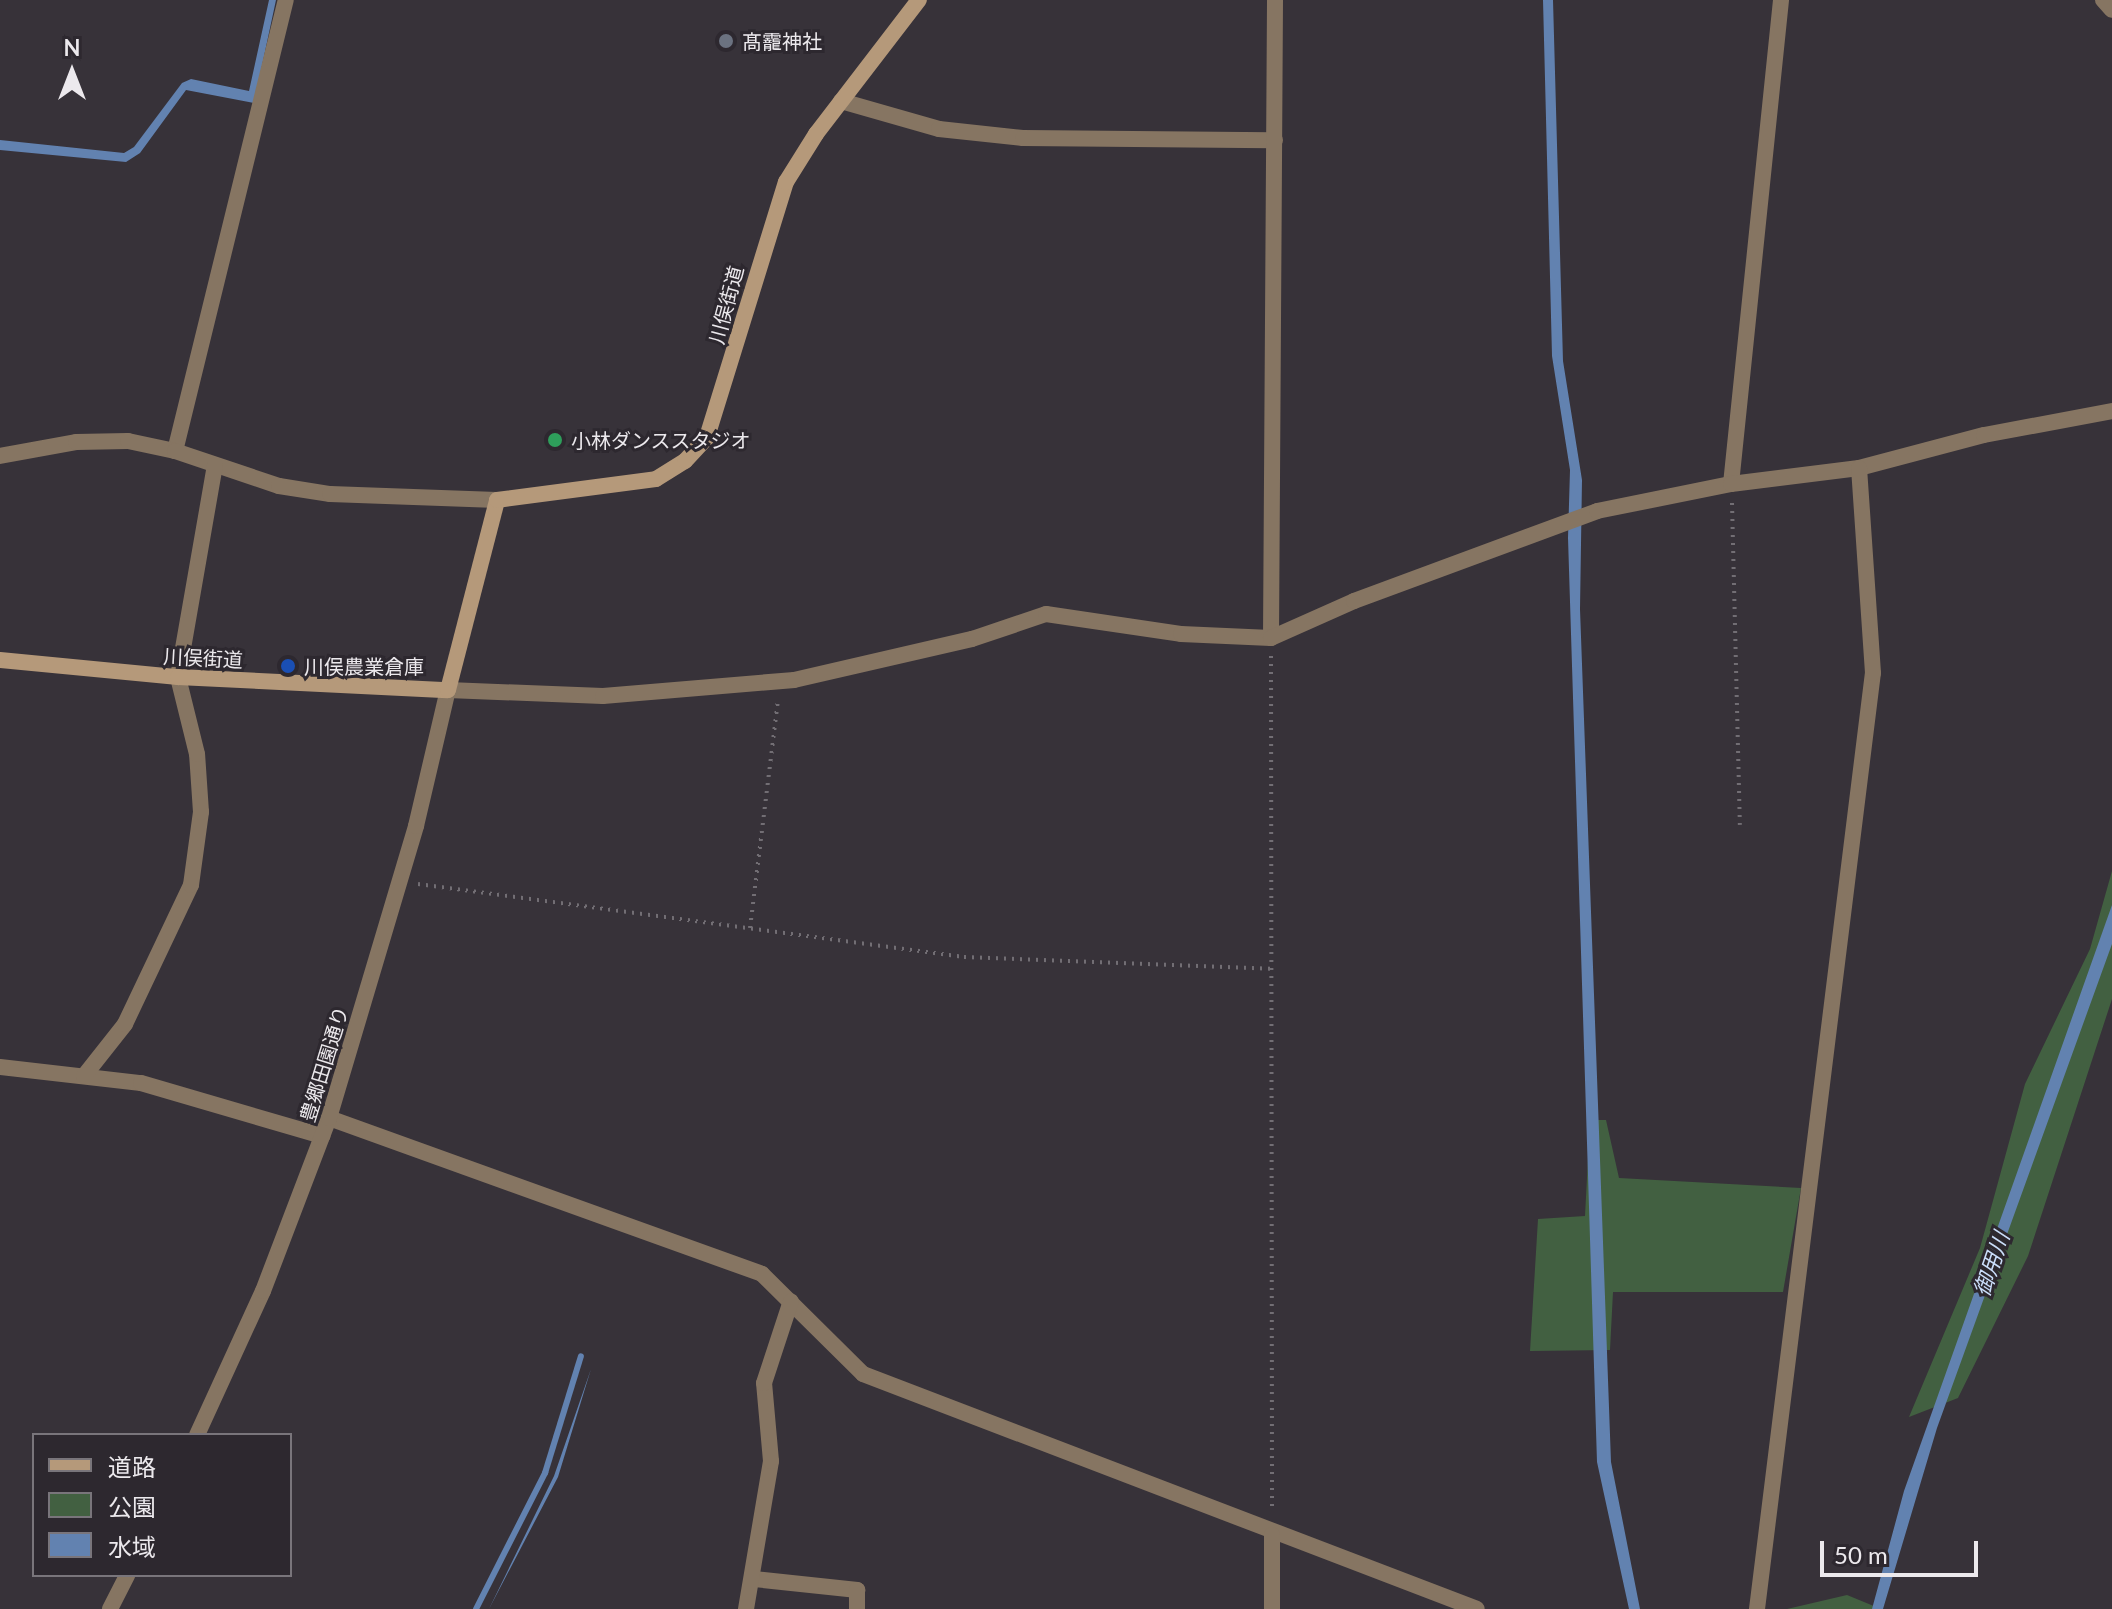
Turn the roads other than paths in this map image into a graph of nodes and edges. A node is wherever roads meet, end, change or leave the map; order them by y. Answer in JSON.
{"nodes":[{"id":1,"x":286,"y":0,"type":"edge"},
{"id":2,"x":919,"y":0,"type":"edge"},
{"id":3,"x":1275,"y":0,"type":"edge"},
{"id":4,"x":1781,"y":0,"type":"edge"},
{"id":5,"x":2103,"y":0,"type":"edge"},
{"id":6,"x":2112,"y":10,"type":"edge"},
{"id":7,"x":841,"y":101,"type":"junction"},
{"id":8,"x":1275,"y":140,"type":"junction"},
{"id":9,"x":2112,"y":411,"type":"edge"},
{"id":10,"x":175,"y":451,"type":"junction"},
{"id":11,"x":0,"y":456,"type":"edge"},
{"id":12,"x":215,"y":465,"type":"junction"},
{"id":13,"x":1859,"y":468,"type":"junction"},
{"id":14,"x":1731,"y":484,"type":"junction"},
{"id":15,"x":497,"y":500,"type":"junction"},
{"id":16,"x":1271,"y":638,"type":"junction"},
{"id":17,"x":0,"y":660,"type":"edge"},
{"id":18,"x":178,"y":677,"type":"junction"},
{"id":19,"x":448,"y":690,"type":"junction"},
{"id":20,"x":0,"y":1067,"type":"edge"},
{"id":21,"x":84,"y":1076,"type":"junction"},
{"id":22,"x":329,"y":1118,"type":"junction"},
{"id":23,"x":322,"y":1136,"type":"junction"},
{"id":24,"x":791,"y":1301,"type":"junction"},
{"id":25,"x":198,"y":1433,"type":"edge"},
{"id":26,"x":1272,"y":1535,"type":"junction"},
{"id":27,"x":126,"y":1577,"type":"edge"},
{"id":28,"x":754,"y":1579,"type":"junction"},
{"id":29,"x":110,"y":1609,"type":"edge"},
{"id":30,"x":746,"y":1609,"type":"edge"},
{"id":31,"x":857,"y":1609,"type":"edge"},
{"id":32,"x":1272,"y":1609,"type":"edge"},
{"id":33,"x":1477,"y":1609,"type":"edge"},
{"id":34,"x":1757,"y":1609,"type":"edge"}],
"edges":[{"from":1,"to":10,"type":"street"},
{"from":2,"to":7,"type":"main road","name":"川俣街道"},
{"from":3,"to":8,"type":"street"},
{"from":4,"to":14,"type":"street"},
{"from":5,"to":6,"type":"street"},
{"from":7,"to":8,"type":"street"},
{"from":7,"to":15,"type":"main road","name":"川俣街道"},
{"from":8,"to":16,"type":"street"},
{"from":9,"to":13,"type":"street"},
{"from":10,"to":11,"type":"street","name":"川俣街道"},
{"from":10,"to":12,"type":"street","name":"川俣街道"},
{"from":12,"to":15,"type":"street","name":"川俣街道"},
{"from":12,"to":18,"type":"street"},
{"from":13,"to":14,"type":"street"},
{"from":13,"to":34,"type":"street"},
{"from":14,"to":16,"type":"street"},
{"from":15,"to":19,"type":"main road"},
{"from":16,"to":19,"type":"street"},
{"from":17,"to":18,"type":"main road","name":"川俣街道"},
{"from":18,"to":19,"type":"main road","name":"川俣街道"},
{"from":18,"to":21,"type":"street"},
{"from":19,"to":22,"type":"street","name":"豊郷田園通り"},
{"from":20,"to":21,"type":"street"},
{"from":21,"to":23,"type":"street"},
{"from":22,"to":23,"type":"street","name":"豊郷田園通り"},
{"from":22,"to":24,"type":"street"},
{"from":23,"to":25,"type":"street","name":"豊郷田園通り"},
{"from":24,"to":26,"type":"street"},
{"from":24,"to":28,"type":"street"},
{"from":26,"to":32,"type":"street"},
{"from":26,"to":33,"type":"street"},
{"from":27,"to":29,"type":"street"},
{"from":28,"to":30,"type":"street"},
{"from":28,"to":31,"type":"street"}]}
